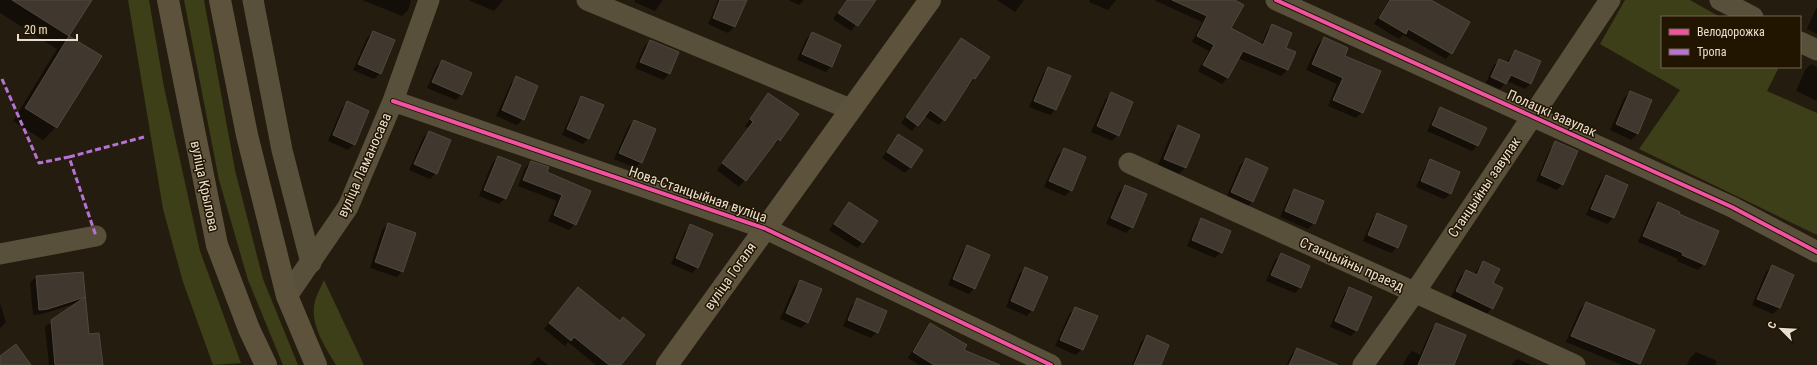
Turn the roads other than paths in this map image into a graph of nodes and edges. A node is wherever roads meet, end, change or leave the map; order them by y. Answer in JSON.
{"nodes":[{"id":1,"x":168,"y":0,"type":"edge"},
{"id":2,"x":220,"y":0,"type":"edge"},
{"id":3,"x":253,"y":0,"type":"edge"},
{"id":4,"x":429,"y":0,"type":"edge"},
{"id":5,"x":587,"y":0,"type":"edge"},
{"id":6,"x":930,"y":0,"type":"edge"},
{"id":7,"x":1276,"y":0,"type":"edge"},
{"id":8,"x":1720,"y":0,"type":"edge"},
{"id":9,"x":1602,"y":3,"type":"edge"},
{"id":10,"x":1751,"y":16,"type":"edge"},
{"id":11,"x":1801,"y":42,"type":"edge"},
{"id":12,"x":1817,"y":50,"type":"edge"},
{"id":13,"x":393,"y":101,"type":"junction"},
{"id":14,"x":850,"y":109,"type":"junction"},
{"id":15,"x":1532,"y":116,"type":"junction"},
{"id":16,"x":1129,"y":163,"type":"dead end"},
{"id":17,"x":764,"y":228,"type":"junction"},
{"id":18,"x":96,"y":236,"type":"dead end"},
{"id":19,"x":1817,"y":252,"type":"edge"},
{"id":20,"x":0,"y":254,"type":"edge"},
{"id":21,"x":311,"y":263,"type":"junction"},
{"id":22,"x":1415,"y":292,"type":"junction"},
{"id":23,"x":287,"y":296,"type":"junction"},
{"id":24,"x":266,"y":365,"type":"edge"},
{"id":25,"x":316,"y":365,"type":"edge"},
{"id":26,"x":666,"y":365,"type":"edge"},
{"id":27,"x":1051,"y":365,"type":"edge"},
{"id":28,"x":1363,"y":365,"type":"edge"},
{"id":29,"x":1575,"y":365,"type":"edge"}],
"edges":[{"from":1,"to":24,"type":"main road","name":"вуліца Крылова"},
{"from":2,"to":23,"type":"main road"},
{"from":3,"to":21,"type":"street"},
{"from":4,"to":13,"type":"street","name":"вуліца Ламаносава"},
{"from":5,"to":14,"type":"street"},
{"from":6,"to":14,"type":"main road","name":"вуліца Гогаля"},
{"from":7,"to":15,"type":"street","name":"Полацкі завулак"},
{"from":8,"to":10,"type":"street"},
{"from":9,"to":15,"type":"street","name":"Станцыйны завулак"},
{"from":11,"to":12,"type":"street"},
{"from":13,"to":17,"type":"street","name":"Нова-Станцыйная вуліца"},
{"from":13,"to":21,"type":"street","name":"вуліца Ламаносава"},
{"from":14,"to":17,"type":"main road","name":"вуліца Гогаля"},
{"from":15,"to":19,"type":"street","name":"Полацкі завулак"},
{"from":15,"to":22,"type":"street","name":"Станцыйны завулак"},
{"from":16,"to":22,"type":"street","name":"Станцыйны праезд"},
{"from":17,"to":26,"type":"main road","name":"вуліца Гогаля"},
{"from":17,"to":27,"type":"street","name":"Нова-Станцыйная вуліца"},
{"from":18,"to":20,"type":"street"},
{"from":21,"to":23,"type":"street","name":"вуліца Ламаносава"},
{"from":22,"to":28,"type":"street","name":"Станцыйны завулак"},
{"from":22,"to":29,"type":"street","name":"Станцыйны праезд"},
{"from":23,"to":25,"type":"main road"}]}
